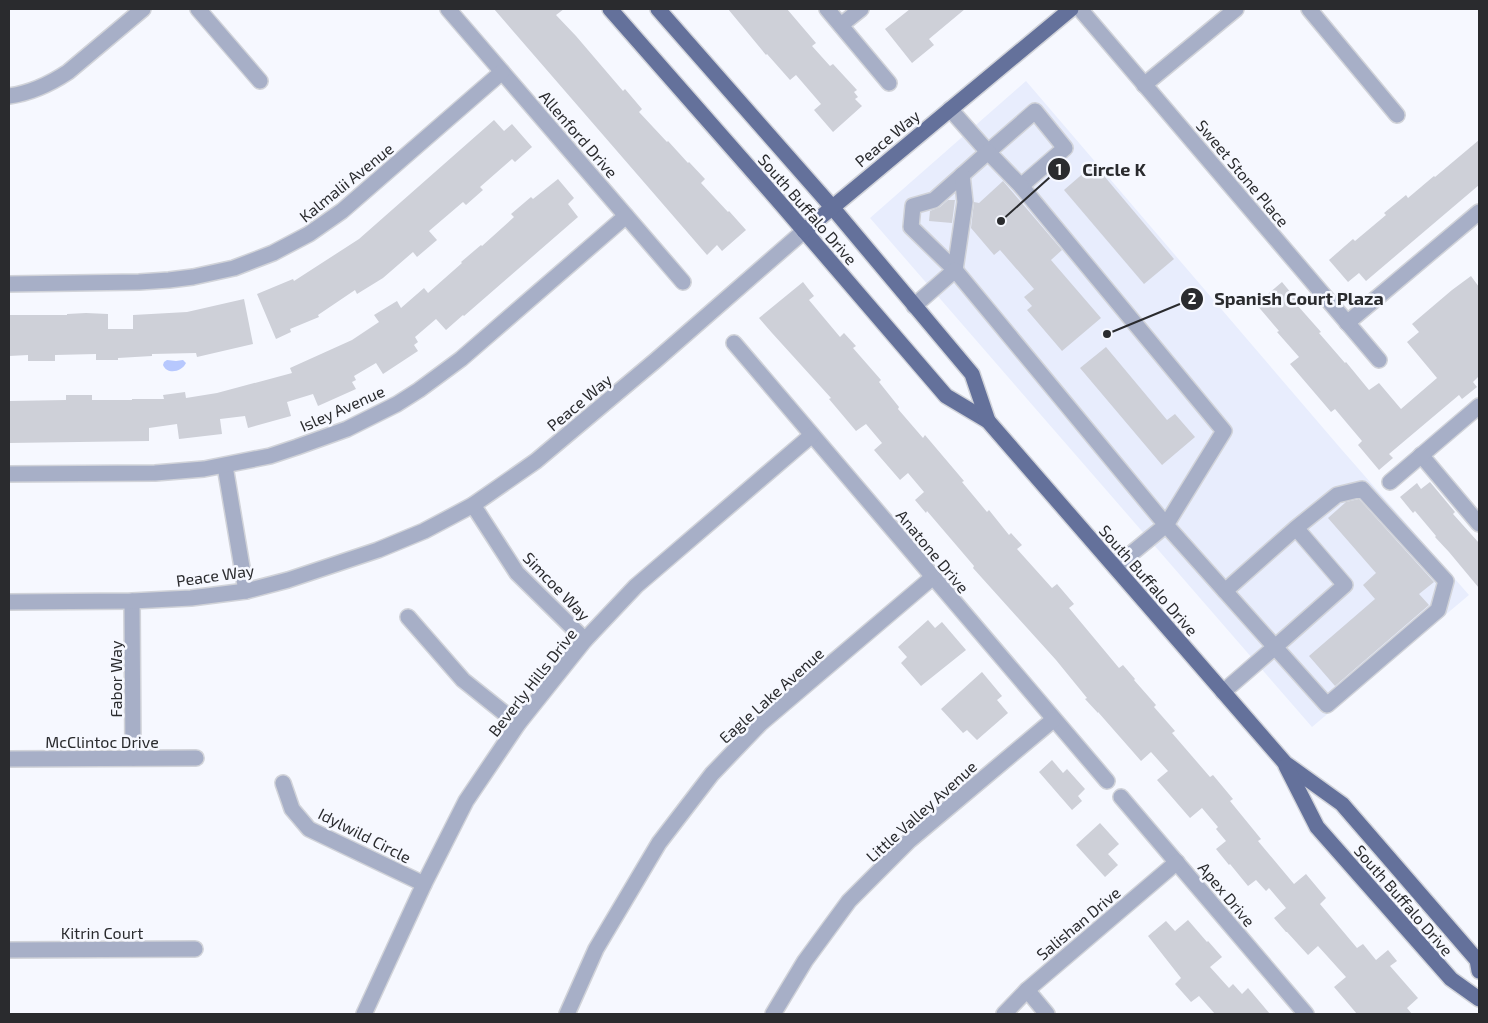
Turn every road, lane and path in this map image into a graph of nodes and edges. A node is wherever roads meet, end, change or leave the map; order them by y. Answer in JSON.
{"nodes":[{"id":1,"x":143,"y":9,"type":"edge"},
{"id":2,"x":198,"y":9,"type":"edge"},
{"id":3,"x":448,"y":9,"type":"edge"},
{"id":4,"x":610,"y":9,"type":"edge"},
{"id":5,"x":658,"y":9,"type":"edge"},
{"id":6,"x":827,"y":9,"type":"edge"},
{"id":7,"x":861,"y":9,"type":"edge"},
{"id":8,"x":1071,"y":9,"type":"edge"},
{"id":9,"x":1080,"y":9,"type":"edge"},
{"id":10,"x":1236,"y":9,"type":"edge"},
{"id":11,"x":1308,"y":9,"type":"edge"},
{"id":12,"x":841,"y":25,"type":"junction"},
{"id":13,"x":502,"y":72,"type":"junction"},
{"id":14,"x":260,"y":81,"type":"dead end"},
{"id":15,"x":889,"y":82,"type":"dead end"},
{"id":16,"x":1144,"y":85,"type":"junction"},
{"id":17,"x":9,"y":96,"type":"edge"},
{"id":18,"x":950,"y":109,"type":"junction"},
{"id":19,"x":1397,"y":115,"type":"dead end"},
{"id":20,"x":988,"y":152,"type":"junction"},
{"id":21,"x":962,"y":175,"type":"junction"},
{"id":22,"x":1021,"y":186,"type":"junction"},
{"id":23,"x":832,"y":207,"type":"junction"},
{"id":24,"x":626,"y":216,"type":"junction"},
{"id":25,"x":1478,"y":217,"type":"edge"},
{"id":26,"x":804,"y":231,"type":"junction"},
{"id":27,"x":955,"y":270,"type":"junction"},
{"id":28,"x":683,"y":282,"type":"dead end"},
{"id":29,"x":9,"y":284,"type":"edge"},
{"id":30,"x":914,"y":306,"type":"junction"},
{"id":31,"x":1347,"y":323,"type":"junction"},
{"id":32,"x":734,"y":343,"type":"dead end"},
{"id":33,"x":1379,"y":360,"type":"dead end"},
{"id":34,"x":1479,"y":406,"type":"edge"},
{"id":35,"x":988,"y":420,"type":"junction"},
{"id":36,"x":812,"y":435,"type":"junction"},
{"id":37,"x":1421,"y":455,"type":"junction"},
{"id":38,"x":225,"y":466,"type":"junction"},
{"id":39,"x":9,"y":474,"type":"edge"},
{"id":40,"x":1390,"y":482,"type":"dead end"},
{"id":41,"x":473,"y":505,"type":"junction"},
{"id":42,"x":1166,"y":524,"type":"junction"},
{"id":43,"x":1479,"y":524,"type":"edge"},
{"id":44,"x":1296,"y":528,"type":"junction"},
{"id":45,"x":1115,"y":568,"type":"junction"},
{"id":46,"x":933,"y":577,"type":"junction"},
{"id":47,"x":246,"y":591,"type":"junction"},
{"id":48,"x":1225,"y":591,"type":"junction"},
{"id":49,"x":132,"y":600,"type":"junction"},
{"id":50,"x":9,"y":602,"type":"edge"},
{"id":51,"x":408,"y":617,"type":"dead end"},
{"id":52,"x":585,"y":640,"type":"junction"},
{"id":53,"x":1275,"y":647,"type":"junction"},
{"id":54,"x":1224,"y":692,"type":"junction"},
{"id":55,"x":1054,"y":720,"type":"junction"},
{"id":56,"x":518,"y":724,"type":"junction"},
{"id":57,"x":133,"y":758,"type":"junction"},
{"id":58,"x":196,"y":758,"type":"dead end"},
{"id":59,"x":9,"y":759,"type":"edge"},
{"id":60,"x":1285,"y":762,"type":"junction"},
{"id":61,"x":1107,"y":781,"type":"dead end"},
{"id":62,"x":284,"y":784,"type":"dead end"},
{"id":63,"x":1121,"y":797,"type":"dead end"},
{"id":64,"x":1177,"y":862,"type":"junction"},
{"id":65,"x":424,"y":884,"type":"junction"},
{"id":66,"x":195,"y":949,"type":"dead end"},
{"id":67,"x":9,"y":950,"type":"edge"},
{"id":68,"x":1479,"y":971,"type":"edge"},
{"id":69,"x":1027,"y":990,"type":"junction"},
{"id":70,"x":1479,"y":999,"type":"edge"},
{"id":71,"x":364,"y":1014,"type":"edge"},
{"id":72,"x":567,"y":1014,"type":"edge"},
{"id":73,"x":773,"y":1014,"type":"edge"},
{"id":74,"x":1004,"y":1014,"type":"edge"},
{"id":75,"x":1048,"y":1014,"type":"edge"},
{"id":76,"x":1306,"y":1014,"type":"edge"}],
"edges":[{"from":1,"to":17,"type":"street"},
{"from":2,"to":14,"type":"street"},
{"from":3,"to":13,"type":"street","name":"Allenford Drive"},
{"from":4,"to":26,"type":"main road","name":"South Buffalo Drive"},
{"from":5,"to":23,"type":"main road","name":"South Buffalo Drive"},
{"from":6,"to":12,"type":"street"},
{"from":7,"to":12,"type":"street"},
{"from":8,"to":18,"type":"main road","name":"Peace Way"},
{"from":9,"to":16,"type":"street","name":"Sweet Stone Place"},
{"from":10,"to":16,"type":"street"},
{"from":11,"to":19,"type":"street"},
{"from":12,"to":15,"type":"street"},
{"from":13,"to":24,"type":"street","name":"Allenford Drive"},
{"from":13,"to":29,"type":"street","name":"Kalmalii Avenue"},
{"from":16,"to":31,"type":"street","name":"Sweet Stone Place"},
{"from":18,"to":20,"type":"street"},
{"from":18,"to":23,"type":"main road","name":"Peace Way"},
{"from":20,"to":21,"type":"street"},
{"from":20,"to":22,"type":"street"},
{"from":20,"to":22,"type":"street"},
{"from":21,"to":27,"type":"street"},
{"from":21,"to":27,"type":"street"},
{"from":22,"to":42,"type":"street"},
{"from":23,"to":26,"type":"main road","name":"Peace Way"},
{"from":23,"to":30,"type":"main road","name":"South Buffalo Drive"},
{"from":24,"to":28,"type":"street","name":"Allenford Drive"},
{"from":24,"to":38,"type":"street","name":"Isley Avenue"},
{"from":25,"to":31,"type":"street"},
{"from":26,"to":35,"type":"main road","name":"South Buffalo Drive"},
{"from":26,"to":41,"type":"street","name":"Peace Way"},
{"from":27,"to":30,"type":"street"},
{"from":27,"to":42,"type":"street"},
{"from":30,"to":35,"type":"main road","name":"South Buffalo Drive"},
{"from":31,"to":33,"type":"street","name":"Sweet Stone Place"},
{"from":32,"to":36,"type":"street","name":"Anatone Drive"},
{"from":34,"to":37,"type":"street"},
{"from":35,"to":45,"type":"main road","name":"South Buffalo Drive"},
{"from":36,"to":46,"type":"street","name":"Anatone Drive"},
{"from":36,"to":52,"type":"street","name":"Beverly Hills Drive"},
{"from":37,"to":40,"type":"street"},
{"from":37,"to":43,"type":"street"},
{"from":38,"to":39,"type":"street","name":"Isley Avenue"},
{"from":38,"to":47,"type":"street"},
{"from":41,"to":47,"type":"street","name":"Peace Way"},
{"from":41,"to":52,"type":"street","name":"Simcoe Way"},
{"from":42,"to":45,"type":"street"},
{"from":42,"to":48,"type":"street"},
{"from":44,"to":48,"type":"street"},
{"from":44,"to":53,"type":"street"},
{"from":44,"to":53,"type":"street"},
{"from":45,"to":54,"type":"main road","name":"South Buffalo Drive"},
{"from":46,"to":55,"type":"street","name":"Anatone Drive"},
{"from":46,"to":72,"type":"street","name":"Eagle Lake Avenue"},
{"from":47,"to":49,"type":"street","name":"Peace Way"},
{"from":48,"to":53,"type":"street"},
{"from":49,"to":50,"type":"street","name":"Peace Way"},
{"from":49,"to":57,"type":"street","name":"Fabor Way"},
{"from":51,"to":56,"type":"street"},
{"from":52,"to":56,"type":"street","name":"Beverly Hills Drive"},
{"from":53,"to":54,"type":"street"},
{"from":54,"to":60,"type":"main road","name":"South Buffalo Drive"},
{"from":55,"to":61,"type":"street","name":"Anatone Drive"},
{"from":55,"to":73,"type":"street","name":"Little Valley Avenue"},
{"from":56,"to":65,"type":"street","name":"Beverly Hills Drive"},
{"from":57,"to":58,"type":"street","name":"McClintoc Drive"},
{"from":57,"to":59,"type":"street","name":"McClintoc Drive"},
{"from":60,"to":68,"type":"main road","name":"South Buffalo Drive"},
{"from":60,"to":70,"type":"main road","name":"South Buffalo Drive"},
{"from":62,"to":65,"type":"street","name":"Idylwild Circle"},
{"from":63,"to":64,"type":"street","name":"Apex Drive"},
{"from":64,"to":69,"type":"street","name":"Salishan Drive"},
{"from":64,"to":76,"type":"street","name":"Apex Drive"},
{"from":65,"to":71,"type":"street","name":"Beverly Hills Drive"},
{"from":66,"to":67,"type":"street","name":"Kitrin Court"},
{"from":69,"to":74,"type":"street","name":"Salishan Drive"},
{"from":69,"to":75,"type":"street"}]}
